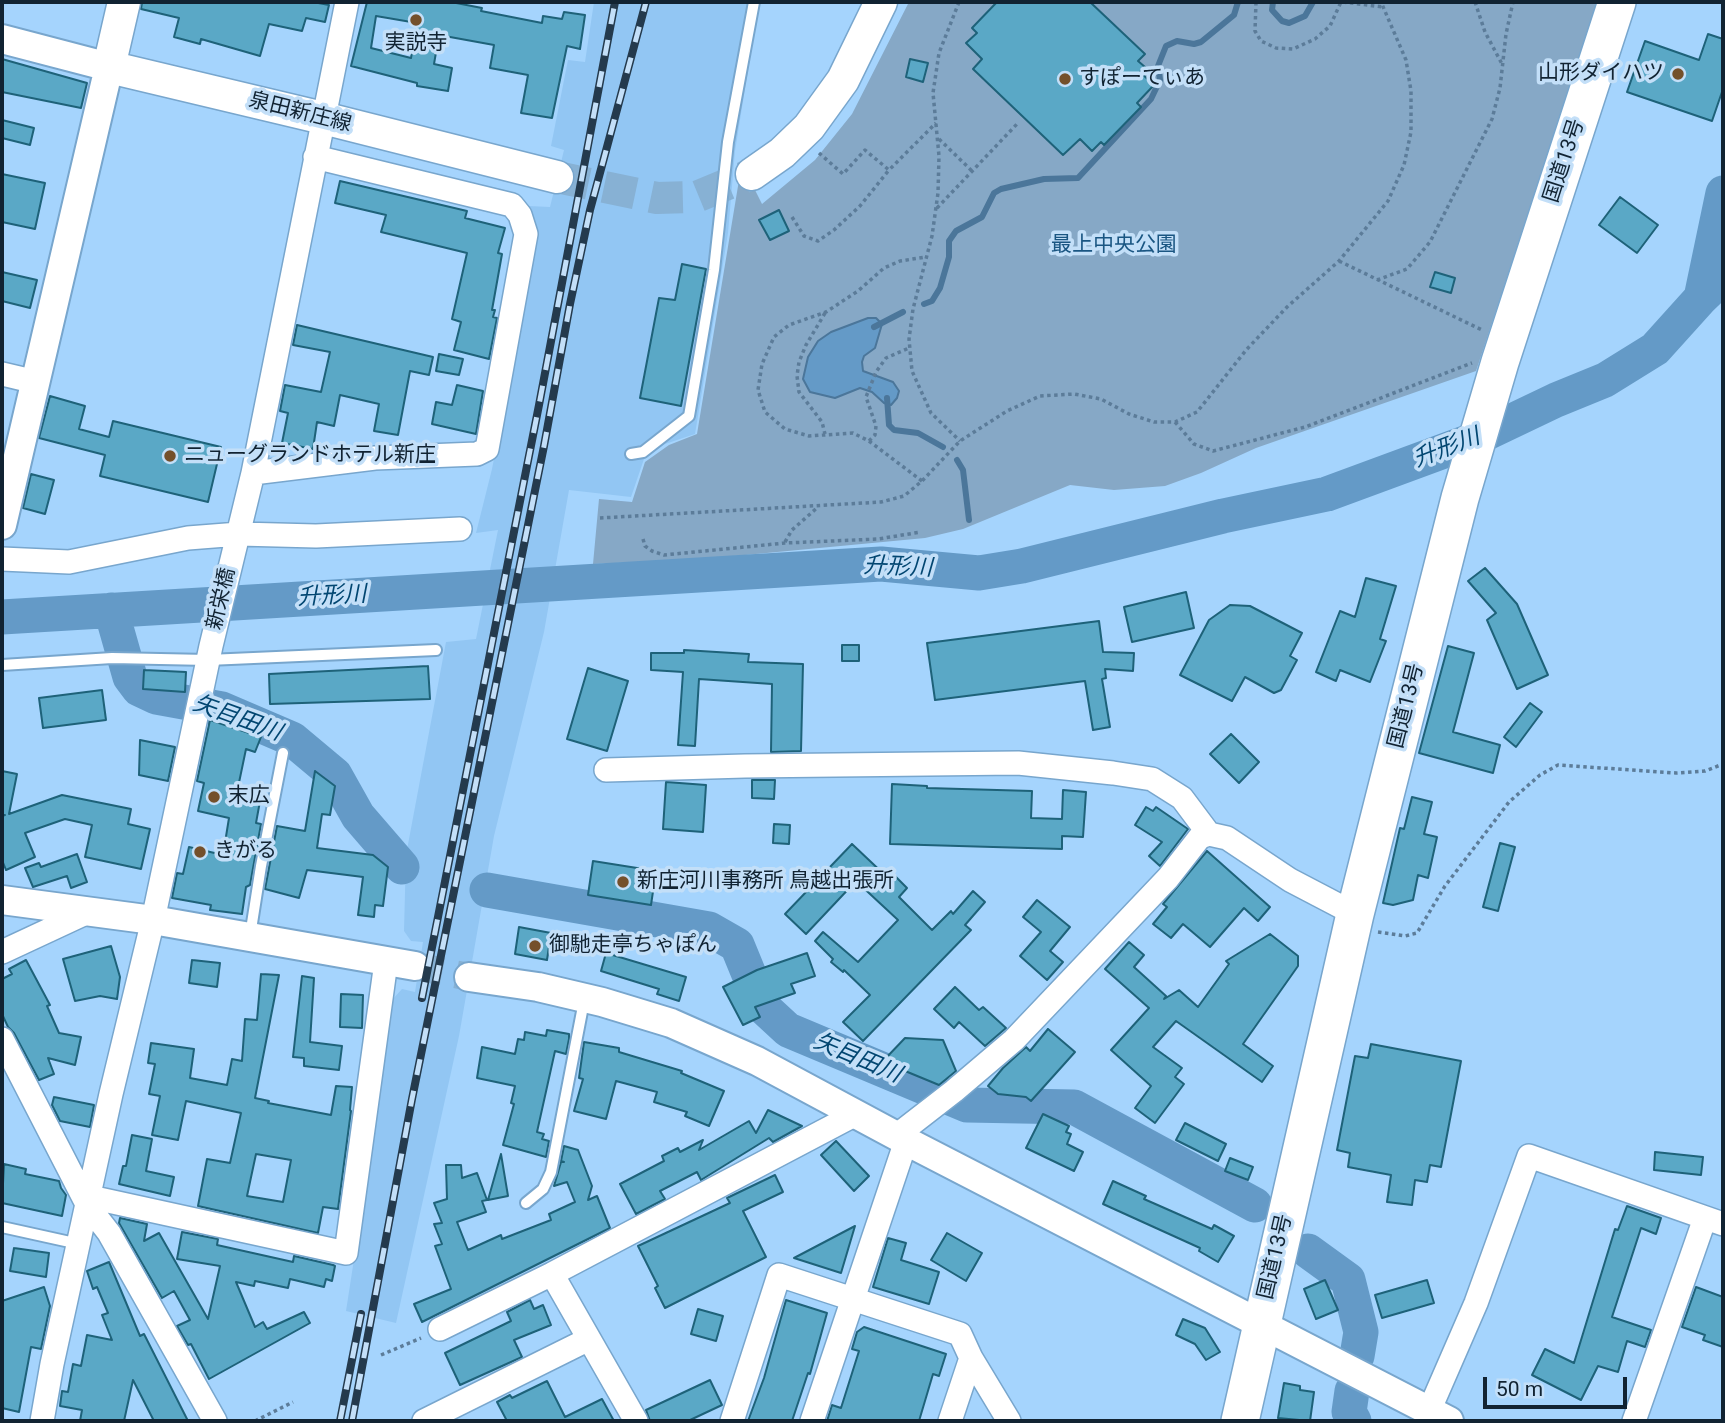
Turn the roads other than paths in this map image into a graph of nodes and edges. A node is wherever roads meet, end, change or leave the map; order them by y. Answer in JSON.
{"nodes":[{"id":1,"x":124,"y":2,"type":"edge"},
{"id":2,"x":347,"y":2,"type":"edge"},
{"id":3,"x":754,"y":2,"type":"edge"},
{"id":4,"x":881,"y":2,"type":"edge"},
{"id":5,"x":1617,"y":2,"type":"edge"},
{"id":6,"x":2,"y":39,"type":"edge"},
{"id":7,"x":108,"y":67,"type":"junction"},
{"id":8,"x":323,"y":118,"type":"junction"},
{"id":9,"x":314,"y":157,"type":"junction"},
{"id":10,"x":752,"y":174,"type":"tunnel mouth"},
{"id":11,"x":557,"y":177,"type":"tunnel mouth"},
{"id":12,"x":2,"y":373,"type":"edge"},
{"id":13,"x":36,"y":383,"type":"junction"},
{"id":14,"x":631,"y":454,"type":"dead end"},
{"id":15,"x":253,"y":473,"type":"junction"},
{"id":16,"x":2,"y":525,"type":"edge"},
{"id":17,"x":460,"y":530,"type":"dead end"},
{"id":18,"x":236,"y":543,"type":"junction"},
{"id":19,"x":2,"y":559,"type":"edge"},
{"id":20,"x":436,"y":650,"type":"dead end"},
{"id":21,"x":209,"y":653,"type":"junction"},
{"id":22,"x":2,"y":664,"type":"edge"},
{"id":23,"x":284,"y":753,"type":"dead end"},
{"id":24,"x":606,"y":770,"type":"dead end"},
{"id":25,"x":1209,"y":834,"type":"junction"},
{"id":26,"x":2,"y":900,"type":"edge"},
{"id":27,"x":90,"y":911,"type":"junction"},
{"id":28,"x":153,"y":920,"type":"junction"},
{"id":29,"x":1353,"y":920,"type":"junction"},
{"id":30,"x":250,"y":937,"type":"junction"},
{"id":31,"x":2,"y":952,"type":"edge"},
{"id":32,"x":386,"y":962,"type":"junction"},
{"id":33,"x":415,"y":967,"type":"tunnel mouth"},
{"id":34,"x":469,"y":977,"type":"tunnel mouth"},
{"id":35,"x":585,"y":998,"type":"junction"},
{"id":36,"x":2,"y":1039,"type":"edge"},
{"id":37,"x":856,"y":1114,"type":"junction"},
{"id":38,"x":901,"y":1139,"type":"junction"},
{"id":39,"x":89,"y":1201,"type":"junction"},
{"id":40,"x":526,"y":1203,"type":"dead end"},
{"id":41,"x":1714,"y":1221,"type":"edge"},
{"id":42,"x":2,"y":1227,"type":"edge"},
{"id":43,"x":79,"y":1244,"type":"junction"},
{"id":44,"x":552,"y":1274,"type":"junction"},
{"id":45,"x":852,"y":1298,"type":"junction"},
{"id":46,"x":1261,"y":1326,"type":"junction"},
{"id":47,"x":431,"y":1333,"type":"road end"},
{"id":48,"x":589,"y":1339,"type":"junction"},
{"id":49,"x":971,"y":1358,"type":"junction"},
{"id":50,"x":1439,"y":1416,"type":"edge"},
{"id":51,"x":42,"y":1421,"type":"edge"},
{"id":52,"x":215,"y":1421,"type":"edge"},
{"id":53,"x":424,"y":1421,"type":"edge"},
{"id":54,"x":636,"y":1421,"type":"edge"},
{"id":55,"x":732,"y":1421,"type":"edge"},
{"id":56,"x":812,"y":1421,"type":"edge"},
{"id":57,"x":950,"y":1421,"type":"edge"},
{"id":58,"x":1009,"y":1421,"type":"edge"},
{"id":59,"x":1240,"y":1421,"type":"edge"},
{"id":60,"x":1634,"y":1421,"type":"edge"}],
"edges":[{"from":1,"to":7,"type":"main road"},
{"from":2,"to":8,"type":"street","name":"新栄橋"},
{"from":3,"to":14,"type":"lane"},
{"from":4,"to":10,"type":"main road"},
{"from":5,"to":29,"type":"highway","name":"国道13号"},
{"from":6,"to":7,"type":"street"},
{"from":7,"to":8,"type":"main road","name":"泉田新庄線"},
{"from":7,"to":13,"type":"street"},
{"from":8,"to":9,"type":"street","name":"新栄橋"},
{"from":8,"to":11,"type":"main road","name":"泉田新庄線"},
{"from":9,"to":15,"type":"street","name":"新栄橋"},
{"from":9,"to":15,"type":"street"},
{"from":12,"to":13,"type":"street"},
{"from":13,"to":16,"type":"street"},
{"from":15,"to":18,"type":"street","name":"新栄橋"},
{"from":17,"to":18,"type":"street"},
{"from":18,"to":19,"type":"street"},
{"from":18,"to":21,"type":"street","name":"新栄橋"},
{"from":20,"to":21,"type":"lane"},
{"from":21,"to":22,"type":"lane"},
{"from":21,"to":28,"type":"street","name":"新栄橋"},
{"from":23,"to":30,"type":"lane"},
{"from":24,"to":25,"type":"street"},
{"from":25,"to":29,"type":"street"},
{"from":25,"to":38,"type":"street"},
{"from":26,"to":27,"type":"street"},
{"from":27,"to":28,"type":"street"},
{"from":27,"to":31,"type":"street"},
{"from":28,"to":30,"type":"street"},
{"from":28,"to":39,"type":"street","name":"新栄橋"},
{"from":29,"to":46,"type":"highway","name":"国道13号"},
{"from":30,"to":32,"type":"street"},
{"from":32,"to":33,"type":"street"},
{"from":32,"to":39,"type":"street"},
{"from":34,"to":35,"type":"street"},
{"from":35,"to":37,"type":"street"},
{"from":35,"to":40,"type":"lane"},
{"from":36,"to":39,"type":"street"},
{"from":37,"to":38,"type":"street"},
{"from":37,"to":44,"type":"street"},
{"from":38,"to":45,"type":"street"},
{"from":38,"to":46,"type":"street"},
{"from":39,"to":43,"type":"street","name":"新栄橋"},
{"from":39,"to":52,"type":"street"},
{"from":41,"to":50,"type":"street"},
{"from":41,"to":60,"type":"street"},
{"from":42,"to":43,"type":"lane"},
{"from":43,"to":51,"type":"street","name":"新栄橋"},
{"from":44,"to":47,"type":"street"},
{"from":44,"to":48,"type":"street"},
{"from":45,"to":49,"type":"street"},
{"from":45,"to":55,"type":"street"},
{"from":45,"to":56,"type":"street"},
{"from":46,"to":50,"type":"street"},
{"from":46,"to":59,"type":"highway","name":"国道13号"},
{"from":48,"to":53,"type":"street"},
{"from":48,"to":54,"type":"street"},
{"from":49,"to":57,"type":"street"},
{"from":49,"to":58,"type":"street"}]}
